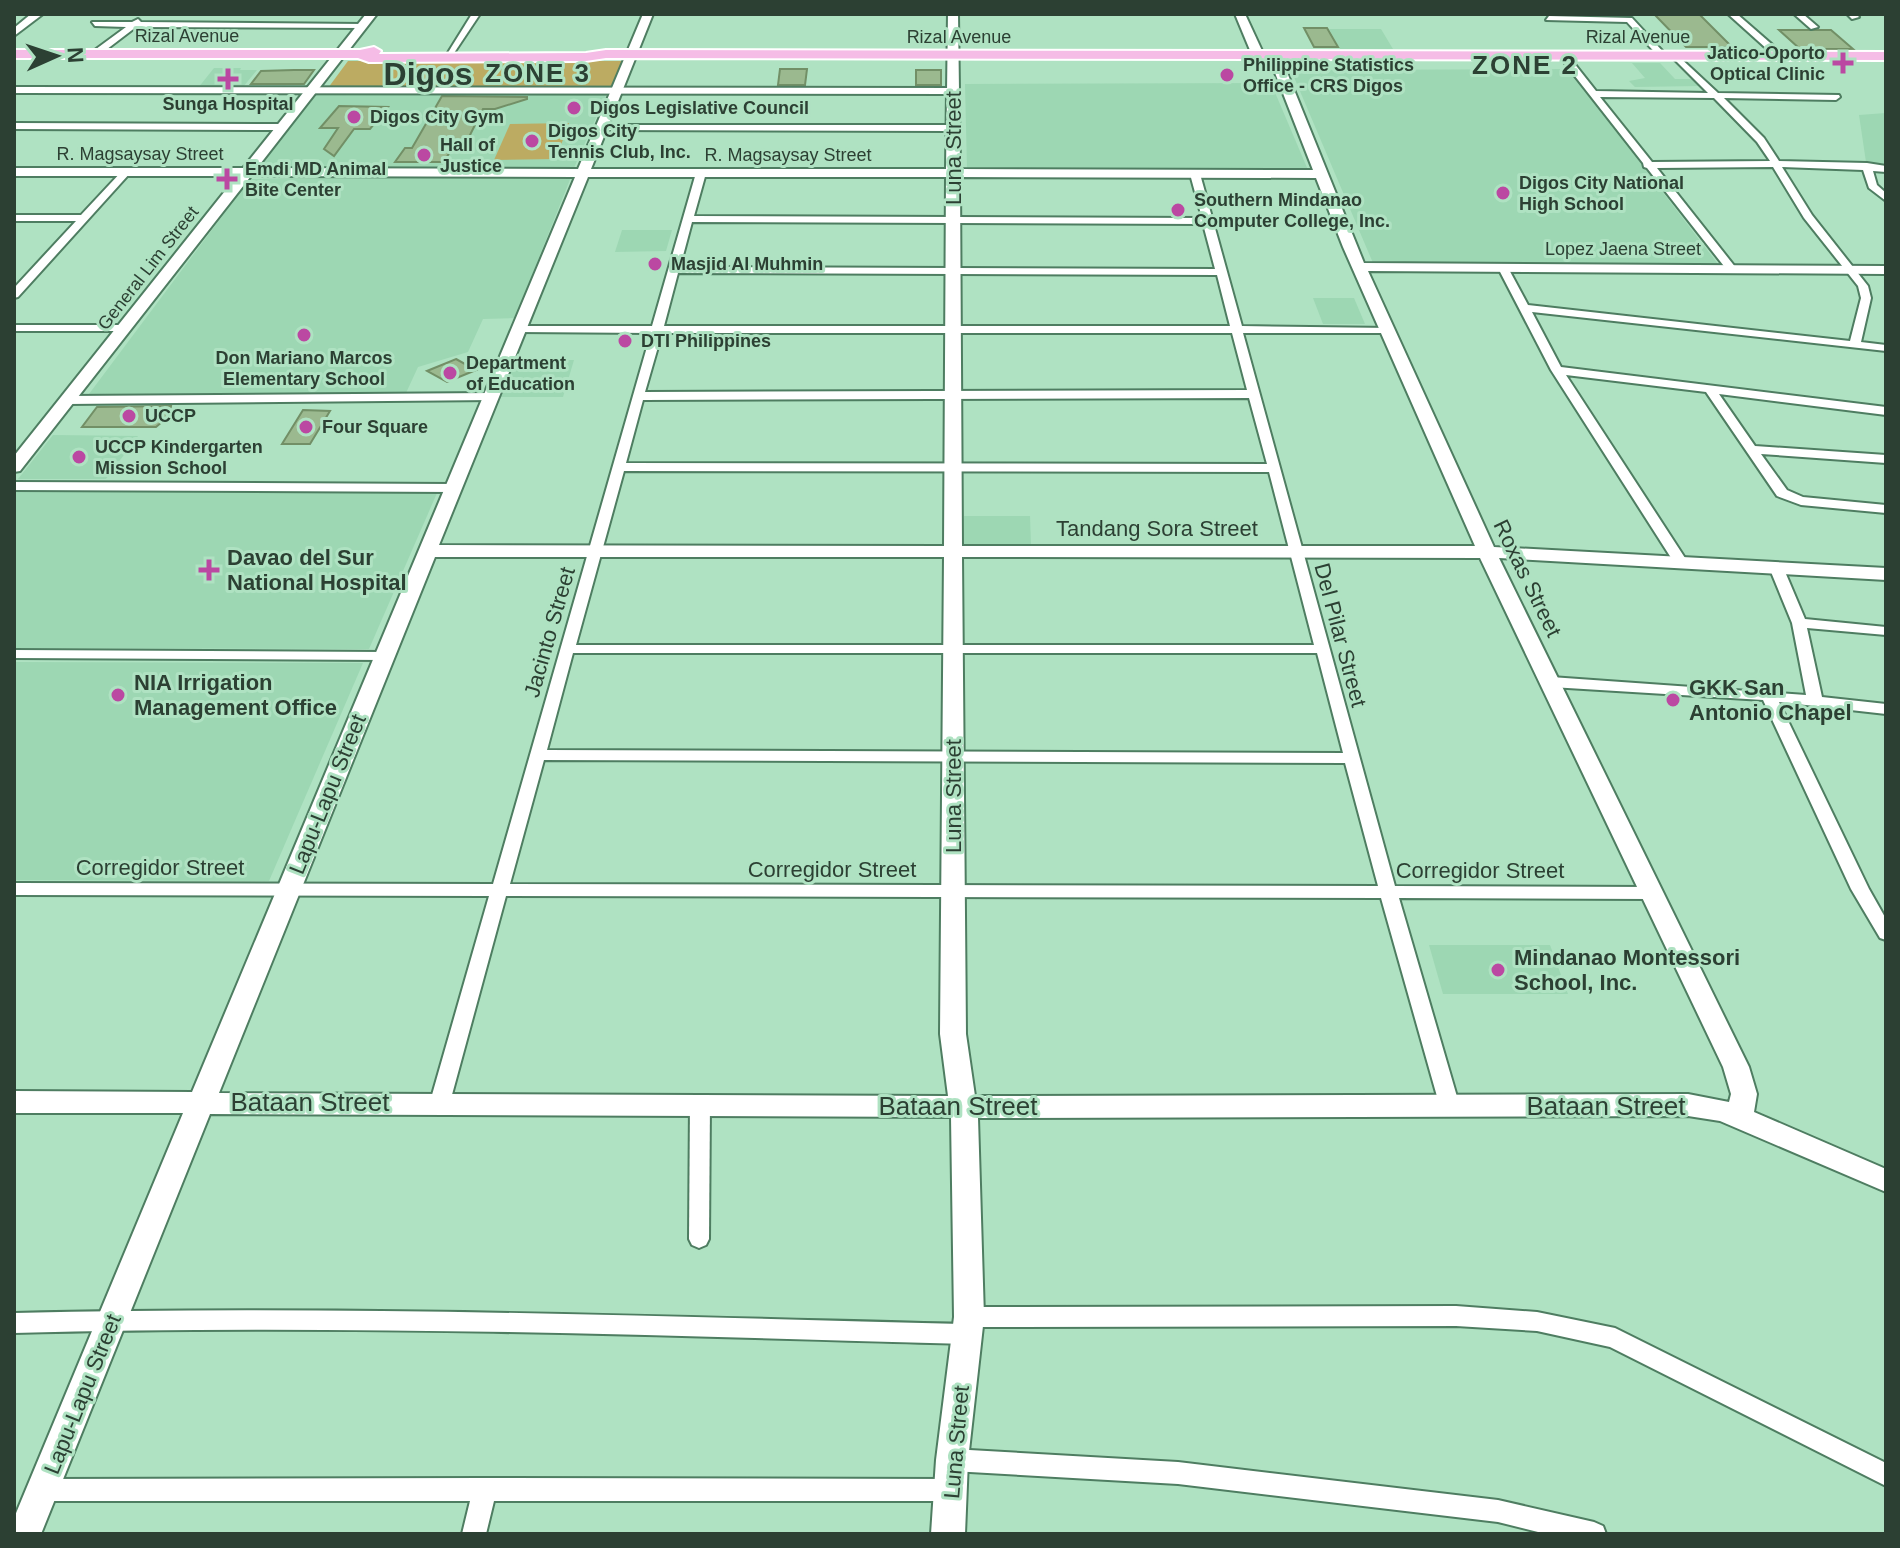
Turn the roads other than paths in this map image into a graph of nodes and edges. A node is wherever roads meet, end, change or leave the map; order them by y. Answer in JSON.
{"nodes":[{"id":1,"x":38,"y":14,"type":"edge"},
{"id":2,"x":182,"y":14,"type":"edge"},
{"id":3,"x":239,"y":14,"type":"edge"},
{"id":4,"x":372,"y":14,"type":"edge"},
{"id":5,"x":476,"y":14,"type":"edge"},
{"id":6,"x":648,"y":14,"type":"edge"},
{"id":7,"x":953,"y":14,"type":"edge"},
{"id":8,"x":1240,"y":14,"type":"edge"},
{"id":9,"x":1732,"y":14,"type":"edge"},
{"id":10,"x":1798,"y":14,"type":"edge"},
{"id":11,"x":137,"y":18,"type":"edge"},
{"id":12,"x":1549,"y":18,"type":"dead end"},
{"id":13,"x":14,"y":22,"type":"edge"},
{"id":14,"x":27,"y":22,"type":"junction"},
{"id":15,"x":172,"y":23,"type":"junction"},
{"id":16,"x":228,"y":23,"type":"junction"},
{"id":17,"x":95,"y":24,"type":"dead end"},
{"id":18,"x":363,"y":26,"type":"junction"},
{"id":19,"x":1814,"y":27,"type":"dead end"},
{"id":20,"x":14,"y":33,"type":"edge"},
{"id":21,"x":14,"y":54,"type":"edge"},
{"id":22,"x":95,"y":54,"type":"junction"},
{"id":23,"x":340,"y":54,"type":"junction"},
{"id":24,"x":449,"y":54,"type":"junction"},
{"id":25,"x":632,"y":54,"type":"junction"},
{"id":26,"x":953,"y":55,"type":"junction"},
{"id":27,"x":1258,"y":55,"type":"junction"},
{"id":28,"x":1274,"y":55,"type":"junction"},
{"id":29,"x":1563,"y":55,"type":"junction"},
{"id":30,"x":1670,"y":56,"type":"junction"},
{"id":31,"x":1780,"y":56,"type":"junction"},
{"id":32,"x":1886,"y":56,"type":"edge"},
{"id":33,"x":313,"y":89,"type":"junction"},
{"id":34,"x":14,"y":90,"type":"edge"},
{"id":35,"x":617,"y":90,"type":"junction"},
{"id":36,"x":953,"y":91,"type":"junction"},
{"id":37,"x":1594,"y":94,"type":"junction"},
{"id":38,"x":1718,"y":95,"type":"junction"},
{"id":39,"x":1836,"y":97,"type":"dead end"},
{"id":40,"x":14,"y":126,"type":"edge"},
{"id":41,"x":283,"y":127,"type":"junction"},
{"id":42,"x":601,"y":128,"type":"junction"},
{"id":43,"x":953,"y":128,"type":"junction"},
{"id":44,"x":1777,"y":164,"type":"junction"},
{"id":45,"x":1647,"y":165,"type":"junction"},
{"id":46,"x":1867,"y":166,"type":"junction"},
{"id":47,"x":1886,"y":169,"type":"edge"},
{"id":48,"x":14,"y":172,"type":"edge"},
{"id":49,"x":126,"y":172,"type":"junction"},
{"id":50,"x":247,"y":173,"type":"junction"},
{"id":51,"x":583,"y":173,"type":"junction"},
{"id":52,"x":701,"y":173,"type":"junction"},
{"id":53,"x":953,"y":174,"type":"junction"},
{"id":54,"x":1195,"y":174,"type":"junction"},
{"id":55,"x":1321,"y":174,"type":"junction"},
{"id":56,"x":1886,"y":198,"type":"edge"},
{"id":57,"x":14,"y":218,"type":"edge"},
{"id":58,"x":84,"y":218,"type":"junction"},
{"id":59,"x":688,"y":219,"type":"junction"},
{"id":60,"x":1209,"y":221,"type":"junction"},
{"id":61,"x":953,"y":222,"type":"junction"},
{"id":62,"x":1502,"y":266,"type":"junction"},
{"id":63,"x":1359,"y":267,"type":"junction"},
{"id":64,"x":1731,"y":268,"type":"junction"},
{"id":65,"x":674,"y":270,"type":"junction"},
{"id":66,"x":1852,"y":270,"type":"junction"},
{"id":67,"x":1886,"y":270,"type":"edge"},
{"id":68,"x":14,"y":271,"type":"edge"},
{"id":69,"x":36,"y":271,"type":"junction"},
{"id":70,"x":953,"y":272,"type":"junction"},
{"id":71,"x":1222,"y":272,"type":"junction"},
{"id":72,"x":14,"y":295,"type":"edge"},
{"id":73,"x":1522,"y":308,"type":"junction"},
{"id":74,"x":14,"y":328,"type":"edge"},
{"id":75,"x":124,"y":328,"type":"junction"},
{"id":76,"x":518,"y":329,"type":"junction"},
{"id":77,"x":657,"y":329,"type":"junction"},
{"id":78,"x":953,"y":329,"type":"junction"},
{"id":79,"x":1237,"y":330,"type":"junction"},
{"id":80,"x":1387,"y":330,"type":"junction"},
{"id":81,"x":1855,"y":345,"type":"junction"},
{"id":82,"x":1886,"y":348,"type":"edge"},
{"id":83,"x":1557,"y":370,"type":"junction"},
{"id":84,"x":1708,"y":387,"type":"junction"},
{"id":85,"x":1254,"y":394,"type":"junction"},
{"id":86,"x":638,"y":396,"type":"junction"},
{"id":87,"x":953,"y":396,"type":"junction"},
{"id":88,"x":491,"y":397,"type":"junction"},
{"id":89,"x":67,"y":400,"type":"junction"},
{"id":90,"x":1886,"y":411,"type":"edge"},
{"id":91,"x":1750,"y":449,"type":"junction"},
{"id":92,"x":1886,"y":459,"type":"edge"},
{"id":93,"x":14,"y":467,"type":"edge"},
{"id":94,"x":618,"y":467,"type":"junction"},
{"id":95,"x":953,"y":468,"type":"junction"},
{"id":96,"x":1273,"y":468,"type":"junction"},
{"id":97,"x":14,"y":486,"type":"edge"},
{"id":98,"x":453,"y":488,"type":"junction"},
{"id":99,"x":1886,"y":509,"type":"edge"},
{"id":100,"x":427,"y":551,"type":"junction"},
{"id":101,"x":595,"y":552,"type":"junction"},
{"id":102,"x":1295,"y":552,"type":"junction"},
{"id":103,"x":1487,"y":552,"type":"junction"},
{"id":104,"x":953,"y":554,"type":"junction"},
{"id":105,"x":1680,"y":561,"type":"junction"},
{"id":106,"x":1776,"y":567,"type":"junction"},
{"id":107,"x":1886,"y":574,"type":"edge"},
{"id":108,"x":1799,"y":623,"type":"junction"},
{"id":109,"x":1886,"y":631,"type":"edge"},
{"id":110,"x":567,"y":649,"type":"junction"},
{"id":111,"x":953,"y":649,"type":"junction"},
{"id":112,"x":1322,"y":649,"type":"junction"},
{"id":113,"x":14,"y":654,"type":"edge"},
{"id":114,"x":384,"y":656,"type":"junction"},
{"id":115,"x":1551,"y":682,"type":"junction"},
{"id":116,"x":1769,"y":696,"type":"junction"},
{"id":117,"x":1815,"y":701,"type":"junction"},
{"id":118,"x":1886,"y":709,"type":"edge"},
{"id":119,"x":538,"y":755,"type":"junction"},
{"id":120,"x":953,"y":758,"type":"junction"},
{"id":121,"x":1352,"y":758,"type":"junction"},
{"id":122,"x":14,"y":889,"type":"edge"},
{"id":123,"x":288,"y":890,"type":"junction"},
{"id":124,"x":500,"y":890,"type":"junction"},
{"id":125,"x":953,"y":891,"type":"junction"},
{"id":126,"x":1388,"y":892,"type":"junction"},
{"id":127,"x":1651,"y":893,"type":"junction"},
{"id":128,"x":1886,"y":934,"type":"edge"},
{"id":129,"x":14,"y":1102,"type":"edge"},
{"id":130,"x":200,"y":1102,"type":"junction"},
{"id":131,"x":440,"y":1102,"type":"junction"},
{"id":132,"x":700,"y":1103,"type":"junction"},
{"id":133,"x":964,"y":1107,"type":"junction"},
{"id":134,"x":1450,"y":1107,"type":"junction"},
{"id":135,"x":1739,"y":1117,"type":"junction"},
{"id":136,"x":1886,"y":1181,"type":"edge"},
{"id":137,"x":699,"y":1239,"type":"dead end"},
{"id":138,"x":112,"y":1319,"type":"junction"},
{"id":139,"x":14,"y":1323,"type":"edge"},
{"id":140,"x":968,"y":1326,"type":"junction"},
{"id":141,"x":951,"y":1475,"type":"junction"},
{"id":142,"x":1886,"y":1475,"type":"edge"},
{"id":143,"x":485,"y":1489,"type":"junction"},
{"id":144,"x":43,"y":1490,"type":"junction"},
{"id":145,"x":24,"y":1534,"type":"edge"},
{"id":146,"x":474,"y":1534,"type":"edge"},
{"id":147,"x":948,"y":1534,"type":"edge"},
{"id":148,"x":1594,"y":1534,"type":"edge"}],
"edges":[{"from":1,"to":14,"type":"street"},
{"from":2,"to":15,"type":"street"},
{"from":3,"to":16,"type":"street"},
{"from":4,"to":18,"type":"street","name":"General Lim Street"},
{"from":5,"to":24,"type":"street"},
{"from":6,"to":25,"type":"street","name":"Lapu-Lapu Street"},
{"from":7,"to":26,"type":"street","name":"Luna Street"},
{"from":8,"to":27,"type":"street"},
{"from":9,"to":31,"type":"street"},
{"from":10,"to":19,"type":"street"},
{"from":11,"to":15,"type":"street"},
{"from":11,"to":17,"type":"street"},
{"from":11,"to":22,"type":"street"},
{"from":12,"to":30,"type":"street"},
{"from":13,"to":14,"type":"street"},
{"from":14,"to":20,"type":"street"},
{"from":15,"to":16,"type":"street"},
{"from":16,"to":18,"type":"street"},
{"from":18,"to":23,"type":"street","name":"General Lim Street"},
{"from":21,"to":22,"type":"main road","name":"Rizal Avenue"},
{"from":22,"to":23,"type":"main road","name":"Rizal Avenue"},
{"from":23,"to":24,"type":"main road","name":"Rizal Avenue"},
{"from":23,"to":33,"type":"street","name":"General Lim Street"},
{"from":24,"to":25,"type":"main road","name":"Rizal Avenue"},
{"from":25,"to":26,"type":"main road","name":"Rizal Avenue"},
{"from":25,"to":35,"type":"street","name":"Lapu-Lapu Street"},
{"from":26,"to":27,"type":"main road","name":"Rizal Avenue"},
{"from":26,"to":36,"type":"street","name":"Luna Street"},
{"from":27,"to":28,"type":"main road","name":"Rizal Avenue"},
{"from":28,"to":29,"type":"main road","name":"Rizal Avenue"},
{"from":28,"to":55,"type":"street","name":"Roxas Street"},
{"from":29,"to":30,"type":"main road","name":"Rizal Avenue"},
{"from":29,"to":37,"type":"street"},
{"from":30,"to":31,"type":"main road","name":"Rizal Avenue"},
{"from":30,"to":38,"type":"street"},
{"from":31,"to":32,"type":"main road","name":"Rizal Avenue"},
{"from":33,"to":34,"type":"street"},
{"from":33,"to":35,"type":"street"},
{"from":33,"to":41,"type":"street","name":"General Lim Street"},
{"from":35,"to":36,"type":"street"},
{"from":35,"to":42,"type":"street","name":"Lapu-Lapu Street"},
{"from":36,"to":43,"type":"street","name":"Luna Street"},
{"from":37,"to":38,"type":"street"},
{"from":37,"to":45,"type":"street"},
{"from":38,"to":39,"type":"street"},
{"from":38,"to":44,"type":"street"},
{"from":40,"to":41,"type":"street"},
{"from":41,"to":50,"type":"street","name":"General Lim Street"},
{"from":42,"to":43,"type":"street"},
{"from":42,"to":51,"type":"street","name":"Lapu-Lapu Street"},
{"from":43,"to":53,"type":"street","name":"Luna Street"},
{"from":44,"to":45,"type":"street"},
{"from":44,"to":46,"type":"street"},
{"from":44,"to":66,"type":"street"},
{"from":45,"to":64,"type":"street"},
{"from":46,"to":47,"type":"street"},
{"from":46,"to":56,"type":"street"},
{"from":48,"to":49,"type":"street","name":"R. Magsaysay Street"},
{"from":49,"to":50,"type":"street","name":"R. Magsaysay Street"},
{"from":49,"to":58,"type":"street"},
{"from":50,"to":51,"type":"street","name":"R. Magsaysay Street"},
{"from":50,"to":75,"type":"street","name":"General Lim Street"},
{"from":51,"to":52,"type":"street","name":"R. Magsaysay Street"},
{"from":51,"to":76,"type":"street","name":"Lapu-Lapu Street"},
{"from":52,"to":53,"type":"street","name":"R. Magsaysay Street"},
{"from":52,"to":59,"type":"street","name":"Jacinto Street"},
{"from":53,"to":54,"type":"street","name":"R. Magsaysay Street"},
{"from":53,"to":61,"type":"street","name":"Luna Street"},
{"from":54,"to":55,"type":"street","name":"R. Magsaysay Street"},
{"from":54,"to":60,"type":"street","name":"Del Pilar Street"},
{"from":55,"to":63,"type":"street","name":"Roxas Street"},
{"from":57,"to":58,"type":"street"},
{"from":58,"to":69,"type":"street"},
{"from":59,"to":61,"type":"street"},
{"from":59,"to":65,"type":"street","name":"Jacinto Street"},
{"from":60,"to":61,"type":"street"},
{"from":60,"to":71,"type":"street","name":"Del Pilar Street"},
{"from":61,"to":70,"type":"street","name":"Luna Street"},
{"from":62,"to":63,"type":"street","name":"Lopez Jaena Street"},
{"from":62,"to":64,"type":"street","name":"Lopez Jaena Street"},
{"from":62,"to":73,"type":"street"},
{"from":63,"to":80,"type":"street","name":"Roxas Street"},
{"from":64,"to":66,"type":"street","name":"Lopez Jaena Street"},
{"from":65,"to":70,"type":"street"},
{"from":65,"to":77,"type":"street","name":"Jacinto Street"},
{"from":66,"to":67,"type":"street","name":"Lopez Jaena Street"},
{"from":66,"to":81,"type":"street"},
{"from":68,"to":69,"type":"street"},
{"from":69,"to":72,"type":"street"},
{"from":70,"to":71,"type":"street"},
{"from":70,"to":78,"type":"street","name":"Luna Street"},
{"from":71,"to":79,"type":"street","name":"Del Pilar Street"},
{"from":73,"to":81,"type":"street"},
{"from":73,"to":83,"type":"street"},
{"from":74,"to":75,"type":"street"},
{"from":75,"to":89,"type":"street","name":"General Lim Street"},
{"from":76,"to":77,"type":"street"},
{"from":76,"to":88,"type":"street","name":"Lapu-Lapu Street"},
{"from":77,"to":78,"type":"street"},
{"from":77,"to":86,"type":"street","name":"Jacinto Street"},
{"from":78,"to":79,"type":"street"},
{"from":78,"to":87,"type":"street","name":"Luna Street"},
{"from":79,"to":80,"type":"street"},
{"from":79,"to":85,"type":"street","name":"Del Pilar Street"},
{"from":80,"to":103,"type":"street","name":"Roxas Street"},
{"from":81,"to":82,"type":"street"},
{"from":83,"to":84,"type":"street"},
{"from":83,"to":105,"type":"street"},
{"from":84,"to":90,"type":"street"},
{"from":84,"to":91,"type":"street"},
{"from":85,"to":87,"type":"street"},
{"from":85,"to":96,"type":"street","name":"Del Pilar Street"},
{"from":86,"to":87,"type":"street"},
{"from":86,"to":94,"type":"street","name":"Jacinto Street"},
{"from":87,"to":95,"type":"street","name":"Luna Street"},
{"from":88,"to":89,"type":"street"},
{"from":88,"to":98,"type":"street","name":"Lapu-Lapu Street"},
{"from":89,"to":93,"type":"street","name":"General Lim Street"},
{"from":91,"to":92,"type":"street"},
{"from":91,"to":99,"type":"street"},
{"from":94,"to":95,"type":"street"},
{"from":94,"to":101,"type":"street","name":"Jacinto Street"},
{"from":95,"to":96,"type":"street"},
{"from":95,"to":104,"type":"street","name":"Luna Street"},
{"from":96,"to":102,"type":"street","name":"Del Pilar Street"},
{"from":97,"to":98,"type":"street"},
{"from":98,"to":100,"type":"street","name":"Lapu-Lapu Street"},
{"from":100,"to":101,"type":"street","name":"Tandang Sora Street"},
{"from":100,"to":114,"type":"street","name":"Lapu-Lapu Street"},
{"from":101,"to":104,"type":"street","name":"Tandang Sora Street"},
{"from":101,"to":110,"type":"street","name":"Jacinto Street"},
{"from":102,"to":103,"type":"street","name":"Tandang Sora Street"},
{"from":102,"to":104,"type":"street","name":"Tandang Sora Street"},
{"from":102,"to":112,"type":"street","name":"Del Pilar Street"},
{"from":103,"to":105,"type":"street","name":"Tandang Sora Street"},
{"from":103,"to":115,"type":"street","name":"Roxas Street"},
{"from":104,"to":111,"type":"street","name":"Luna Street"},
{"from":105,"to":106,"type":"street","name":"Tandang Sora Street"},
{"from":106,"to":107,"type":"street","name":"Tandang Sora Street"},
{"from":106,"to":108,"type":"street"},
{"from":108,"to":109,"type":"street"},
{"from":108,"to":117,"type":"street"},
{"from":110,"to":111,"type":"street"},
{"from":110,"to":119,"type":"street","name":"Jacinto Street"},
{"from":111,"to":112,"type":"street"},
{"from":111,"to":120,"type":"street","name":"Luna Street"},
{"from":112,"to":121,"type":"street","name":"Del Pilar Street"},
{"from":113,"to":114,"type":"street"},
{"from":114,"to":123,"type":"street","name":"Lapu-Lapu Street"},
{"from":115,"to":116,"type":"street"},
{"from":115,"to":127,"type":"street","name":"Roxas Street"},
{"from":116,"to":117,"type":"street"},
{"from":116,"to":128,"type":"street"},
{"from":117,"to":118,"type":"street"},
{"from":119,"to":120,"type":"street"},
{"from":119,"to":124,"type":"street","name":"Jacinto Street"},
{"from":120,"to":121,"type":"street"},
{"from":120,"to":125,"type":"street","name":"Luna Street"},
{"from":121,"to":126,"type":"street","name":"Del Pilar Street"},
{"from":122,"to":123,"type":"street","name":"Corregidor Street"},
{"from":123,"to":124,"type":"street","name":"Corregidor Street"},
{"from":123,"to":130,"type":"street","name":"Lapu-Lapu Street"},
{"from":124,"to":125,"type":"street","name":"Corregidor Street"},
{"from":124,"to":131,"type":"street","name":"Jacinto Street"},
{"from":125,"to":126,"type":"street","name":"Corregidor Street"},
{"from":125,"to":133,"type":"street","name":"Luna Street"},
{"from":126,"to":127,"type":"street","name":"Corregidor Street"},
{"from":126,"to":134,"type":"street","name":"Del Pilar Street"},
{"from":127,"to":135,"type":"street","name":"Roxas Street"},
{"from":129,"to":130,"type":"street","name":"Bataan Street"},
{"from":130,"to":131,"type":"street","name":"Bataan Street"},
{"from":130,"to":138,"type":"street","name":"Lapu-Lapu Street"},
{"from":131,"to":132,"type":"street","name":"Bataan Street"},
{"from":132,"to":133,"type":"street","name":"Bataan Street"},
{"from":132,"to":137,"type":"street"},
{"from":133,"to":134,"type":"street","name":"Bataan Street"},
{"from":133,"to":140,"type":"street","name":"Luna Street"},
{"from":134,"to":135,"type":"street","name":"Bataan Street"},
{"from":135,"to":136,"type":"street","name":"Bataan Street"},
{"from":138,"to":139,"type":"street"},
{"from":138,"to":140,"type":"street"},
{"from":138,"to":144,"type":"street","name":"Lapu-Lapu Street"},
{"from":140,"to":141,"type":"street","name":"Luna Street"},
{"from":140,"to":142,"type":"street"},
{"from":141,"to":143,"type":"street"},
{"from":141,"to":147,"type":"street","name":"Luna Street"},
{"from":141,"to":148,"type":"street"},
{"from":143,"to":144,"type":"street"},
{"from":143,"to":146,"type":"street"},
{"from":144,"to":145,"type":"street","name":"Lapu-Lapu Street"}]}
